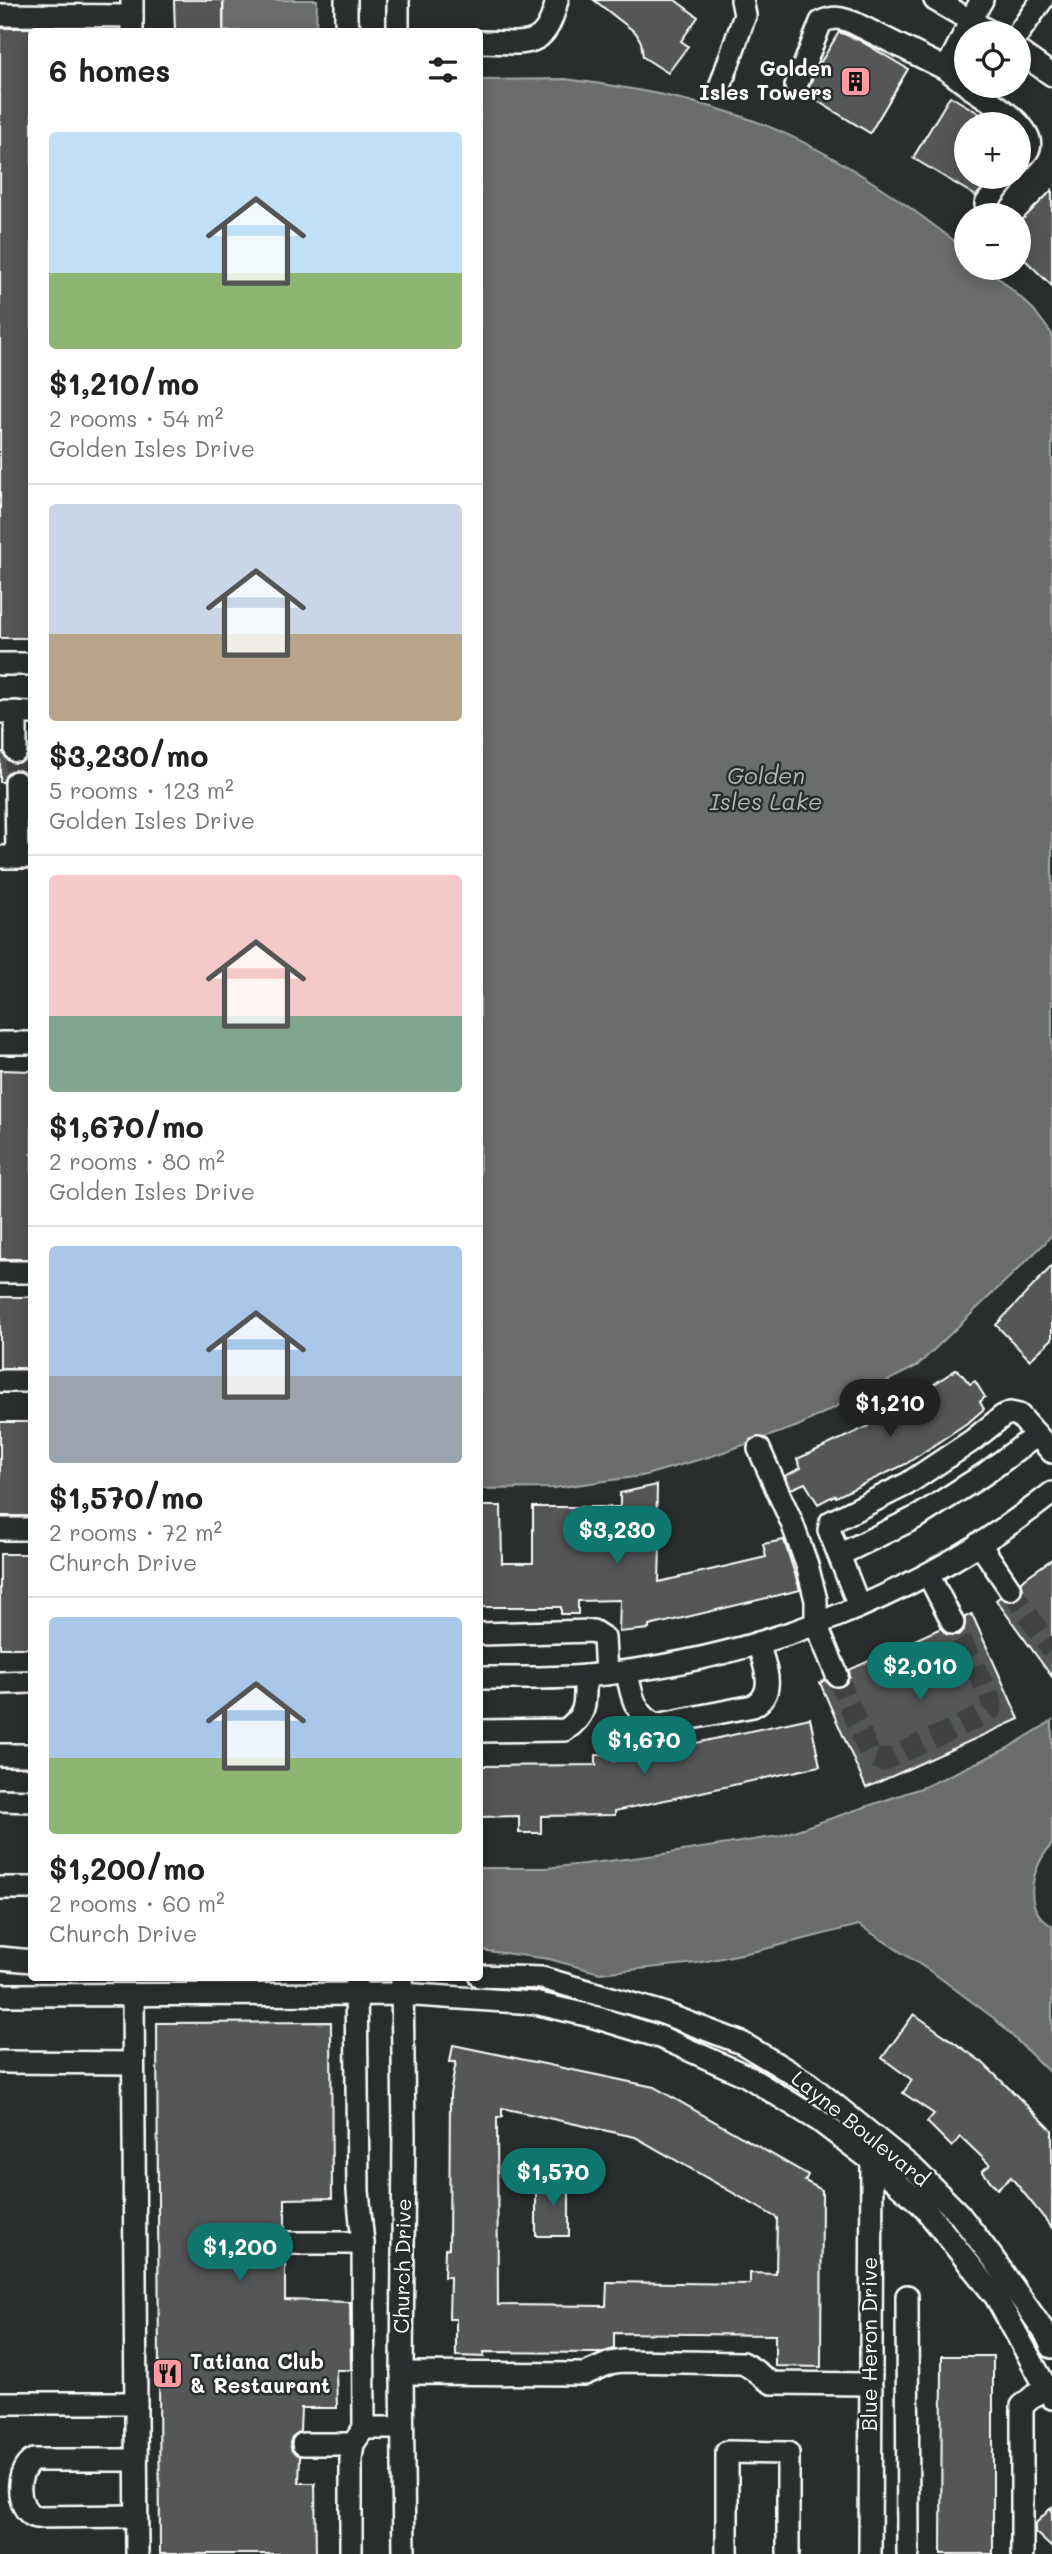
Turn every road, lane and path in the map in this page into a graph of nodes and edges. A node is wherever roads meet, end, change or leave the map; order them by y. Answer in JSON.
{"nodes":[{"id":1,"x":346,"y":0,"type":"edge"},
{"id":2,"x":398,"y":0,"type":"edge"},
{"id":3,"x":557,"y":0,"type":"edge"},
{"id":4,"x":743,"y":0,"type":"edge"},
{"id":5,"x":935,"y":0,"type":"edge"},
{"id":6,"x":982,"y":0,"type":"edge"},
{"id":7,"x":1042,"y":0,"type":"edge"},
{"id":8,"x":0,"y":15,"type":"edge"},
{"id":9,"x":132,"y":16,"type":"edge"},
{"id":10,"x":970,"y":19,"type":"junction"},
{"id":11,"x":973,"y":21,"type":"edge"},
{"id":12,"x":1027,"y":21,"type":"edge"},
{"id":13,"x":93,"y":23,"type":"edge"},
{"id":14,"x":349,"y":28,"type":"edge"},
{"id":15,"x":398,"y":28,"type":"edge"},
{"id":16,"x":483,"y":42,"type":"edge"},
{"id":17,"x":1031,"y":60,"type":"edge"},
{"id":18,"x":946,"y":69,"type":"junction"},
{"id":19,"x":954,"y":75,"type":"edge"},
{"id":20,"x":1052,"y":75,"type":"edge"},
{"id":21,"x":796,"y":86,"type":"dead end"},
{"id":22,"x":720,"y":87,"type":"dead end"},
{"id":23,"x":985,"y":98,"type":"edge"},
{"id":24,"x":1004,"y":112,"type":"edge"},
{"id":25,"x":998,"y":189,"type":"edge"},
{"id":26,"x":987,"y":203,"type":"edge"},
{"id":27,"x":0,"y":664,"type":"edge"},
{"id":28,"x":28,"y":664,"type":"edge"},
{"id":29,"x":16,"y":712,"type":"edge"},
{"id":30,"x":16,"y":751,"type":"tunnel mouth"},
{"id":31,"x":16,"y":782,"type":"tunnel mouth"},
{"id":32,"x":16,"y":857,"type":"edge"},
{"id":33,"x":0,"y":1043,"type":"edge"},
{"id":34,"x":28,"y":1043,"type":"edge"},
{"id":35,"x":0,"y":1272,"type":"edge"},
{"id":36,"x":28,"y":1272,"type":"edge"},
{"id":37,"x":0,"y":1381,"type":"edge"},
{"id":38,"x":28,"y":1381,"type":"edge"},
{"id":39,"x":1037,"y":1435,"type":"junction"},
{"id":40,"x":759,"y":1449,"type":"dead end"},
{"id":41,"x":1052,"y":1452,"type":"edge"},
{"id":42,"x":1052,"y":1493,"type":"edge"},
{"id":43,"x":0,"y":1529,"type":"edge"},
{"id":44,"x":28,"y":1529,"type":"edge"},
{"id":45,"x":979,"y":1543,"type":"junction"},
{"id":46,"x":839,"y":1555,"type":"junction"},
{"id":47,"x":928,"y":1574,"type":"junction"},
{"id":48,"x":1010,"y":1589,"type":"tunnel mouth"},
{"id":49,"x":859,"y":1606,"type":"junction"},
{"id":50,"x":953,"y":1623,"type":"tunnel mouth"},
{"id":51,"x":816,"y":1624,"type":"junction"},
{"id":52,"x":483,"y":1634,"type":"edge"},
{"id":53,"x":758,"y":1643,"type":"junction"},
{"id":54,"x":627,"y":1672,"type":"junction"},
{"id":55,"x":595,"y":1675,"type":"junction"},
{"id":56,"x":837,"y":1675,"type":"tunnel mouth"},
{"id":57,"x":483,"y":1678,"type":"edge"},
{"id":58,"x":28,"y":1682,"type":"edge"},
{"id":59,"x":0,"y":1683,"type":"edge"},
{"id":60,"x":483,"y":1731,"type":"edge"},
{"id":61,"x":0,"y":1755,"type":"edge"},
{"id":62,"x":28,"y":1755,"type":"edge"},
{"id":63,"x":0,"y":1800,"type":"edge"},
{"id":64,"x":28,"y":1801,"type":"edge"},
{"id":65,"x":0,"y":1888,"type":"edge"},
{"id":66,"x":28,"y":1888,"type":"edge"},
{"id":67,"x":0,"y":1958,"type":"edge"},
{"id":68,"x":28,"y":1961,"type":"edge"},
{"id":69,"x":483,"y":1976,"type":"edge"},
{"id":70,"x":275,"y":1986,"type":"edge"},
{"id":71,"x":356,"y":1986,"type":"edge"},
{"id":72,"x":402,"y":1986,"type":"edge"},
{"id":73,"x":124,"y":1989,"type":"edge"},
{"id":74,"x":0,"y":1994,"type":"edge"},
{"id":75,"x":595,"y":2006,"type":"junction"},
{"id":76,"x":0,"y":2062,"type":"edge"},
{"id":77,"x":133,"y":2063,"type":"junction"},
{"id":78,"x":874,"y":2135,"type":"junction"},
{"id":79,"x":872,"y":2161,"type":"junction"},
{"id":80,"x":287,"y":2243,"type":"dead end"},
{"id":81,"x":363,"y":2243,"type":"junction"},
{"id":82,"x":908,"y":2296,"type":"dead end"},
{"id":83,"x":1052,"y":2347,"type":"edge"},
{"id":84,"x":402,"y":2373,"type":"junction"},
{"id":85,"x":869,"y":2384,"type":"junction"},
{"id":86,"x":1049,"y":2391,"type":"edge"},
{"id":87,"x":0,"y":2403,"type":"edge"},
{"id":88,"x":136,"y":2403,"type":"junction"},
{"id":89,"x":402,"y":2428,"type":"junction"},
{"id":90,"x":358,"y":2436,"type":"junction"},
{"id":91,"x":303,"y":2444,"type":"dead end"},
{"id":92,"x":136,"y":2460,"type":"junction"},
{"id":93,"x":136,"y":2516,"type":"junction"},
{"id":94,"x":137,"y":2554,"type":"edge"},
{"id":95,"x":351,"y":2554,"type":"edge"},
{"id":96,"x":404,"y":2554,"type":"edge"},
{"id":97,"x":727,"y":2554,"type":"edge"},
{"id":98,"x":788,"y":2554,"type":"edge"},
{"id":99,"x":870,"y":2554,"type":"edge"},
{"id":100,"x":908,"y":2554,"type":"edge"},
{"id":101,"x":1022,"y":2554,"type":"edge"}],
"edges":[{"from":1,"to":14,"type":"street"},
{"from":2,"to":15,"type":"street"},
{"from":3,"to":16,"type":"street"},
{"from":4,"to":22,"type":"street"},
{"from":5,"to":10,"type":"street"},
{"from":6,"to":10,"type":"street"},
{"from":7,"to":12,"type":"street"},
{"from":8,"to":13,"type":"street"},
{"from":9,"to":13,"type":"street"},
{"from":10,"to":11,"type":"street"},
{"from":10,"to":18,"type":"street"},
{"from":17,"to":20,"type":"street"},
{"from":18,"to":19,"type":"street"},
{"from":18,"to":21,"type":"street"},
{"from":23,"to":24,"type":"street"},
{"from":25,"to":26,"type":"street"},
{"from":27,"to":28,"type":"street"},
{"from":29,"to":30,"type":"street"},
{"from":31,"to":32,"type":"street"},
{"from":33,"to":34,"type":"street"},
{"from":35,"to":36,"type":"street"},
{"from":37,"to":38,"type":"street"},
{"from":39,"to":41,"type":"street"},
{"from":39,"to":46,"type":"street"},
{"from":39,"to":46,"type":"street"},
{"from":40,"to":51,"type":"street"},
{"from":42,"to":45,"type":"street"},
{"from":43,"to":44,"type":"street"},
{"from":45,"to":47,"type":"street"},
{"from":45,"to":48,"type":"street"},
{"from":46,"to":49,"type":"street"},
{"from":47,"to":49,"type":"street"},
{"from":47,"to":50,"type":"street"},
{"from":49,"to":51,"type":"street"},
{"from":51,"to":53,"type":"street"},
{"from":51,"to":56,"type":"street"},
{"from":52,"to":55,"type":"street"},
{"from":53,"to":54,"type":"street"},
{"from":53,"to":54,"type":"street"},
{"from":54,"to":55,"type":"street"},
{"from":55,"to":57,"type":"street"},
{"from":55,"to":60,"type":"street"},
{"from":58,"to":59,"type":"street"},
{"from":61,"to":62,"type":"street"},
{"from":63,"to":64,"type":"street"},
{"from":65,"to":66,"type":"street"},
{"from":67,"to":68,"type":"street"},
{"from":69,"to":75,"type":"street","name":"Layne Boulevard"},
{"from":70,"to":71,"type":"street","name":"Layne Boulevard"},
{"from":70,"to":73,"type":"street","name":"Layne Boulevard"},
{"from":71,"to":72,"type":"street","name":"Layne Boulevard"},
{"from":71,"to":81,"type":"street"},
{"from":72,"to":75,"type":"street","name":"Layne Boulevard"},
{"from":72,"to":84,"type":"street","name":"Church Drive"},
{"from":73,"to":74,"type":"street","name":"Layne Boulevard"},
{"from":73,"to":77,"type":"street"},
{"from":75,"to":78,"type":"street","name":"Layne Boulevard"},
{"from":75,"to":79,"type":"street","name":"Layne Boulevard"},
{"from":76,"to":77,"type":"street"},
{"from":77,"to":88,"type":"street"},
{"from":78,"to":79,"type":"street","name":"Blue Heron Drive"},
{"from":78,"to":83,"type":"street","name":"Layne Boulevard"},
{"from":79,"to":85,"type":"street","name":"Blue Heron Drive"},
{"from":79,"to":86,"type":"street","name":"Layne Boulevard"},
{"from":80,"to":81,"type":"street"},
{"from":81,"to":90,"type":"street"},
{"from":82,"to":100,"type":"street"},
{"from":84,"to":85,"type":"street"},
{"from":84,"to":89,"type":"street","name":"Church Drive"},
{"from":85,"to":99,"type":"street","name":"Blue Heron Drive"},
{"from":86,"to":101,"type":"street"},
{"from":87,"to":88,"type":"street"},
{"from":88,"to":92,"type":"street"},
{"from":89,"to":90,"type":"street"},
{"from":89,"to":96,"type":"street","name":"Church Drive"},
{"from":90,"to":91,"type":"street"},
{"from":90,"to":95,"type":"street"},
{"from":92,"to":93,"type":"street"},
{"from":92,"to":93,"type":"street"},
{"from":93,"to":94,"type":"street"},
{"from":97,"to":98,"type":"street"}]}
